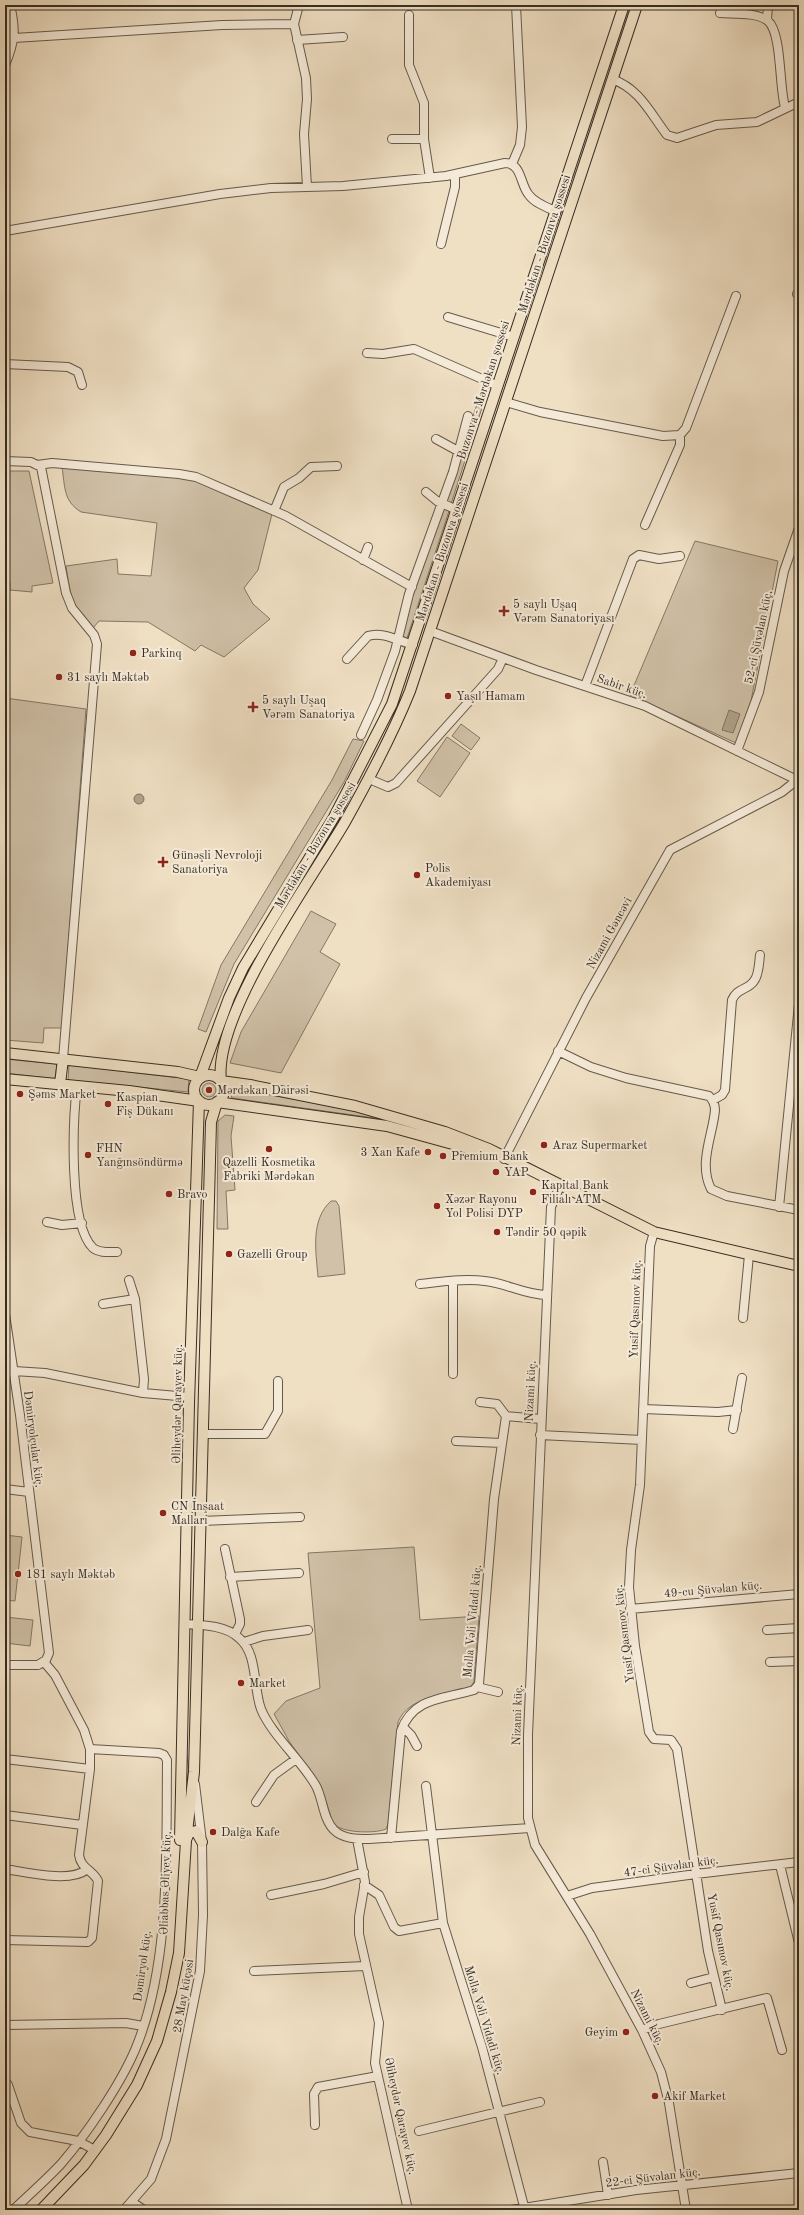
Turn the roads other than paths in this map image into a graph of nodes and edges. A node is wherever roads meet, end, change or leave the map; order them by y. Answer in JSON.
{"nodes":[{"id":1,"x":10,"y":5,"type":"edge"},
{"id":2,"x":299,"y":5,"type":"edge"},
{"id":3,"x":516,"y":5,"type":"edge"},
{"id":4,"x":624,"y":5,"type":"edge"},
{"id":5,"x":637,"y":5,"type":"edge"},
{"id":6,"x":768,"y":5,"type":"edge"},
{"id":7,"x":720,"y":13,"type":"dead end"},
{"id":8,"x":409,"y":15,"type":"dead end"},
{"id":9,"x":767,"y":20,"type":"junction"},
{"id":10,"x":294,"y":24,"type":"junction"},
{"id":11,"x":343,"y":37,"type":"dead end"},
{"id":12,"x":14,"y":38,"type":"junction"},
{"id":13,"x":297,"y":40,"type":"junction"},
{"id":14,"x":5,"y":65,"type":"edge"},
{"id":15,"x":612,"y":79,"type":"junction"},
{"id":16,"x":799,"y":102,"type":"edge"},
{"id":17,"x":785,"y":107,"type":"junction"},
{"id":18,"x":392,"y":139,"type":"dead end"},
{"id":19,"x":424,"y":139,"type":"junction"},
{"id":20,"x":512,"y":164,"type":"junction"},
{"id":21,"x":455,"y":175,"type":"junction"},
{"id":22,"x":430,"y":178,"type":"junction"},
{"id":23,"x":306,"y":186,"type":"junction"},
{"id":24,"x":555,"y":211,"type":"junction"},
{"id":25,"x":5,"y":231,"type":"edge"},
{"id":26,"x":441,"y":244,"type":"dead end"},
{"id":27,"x":736,"y":296,"type":"dead end"},
{"id":28,"x":448,"y":317,"type":"dead end"},
{"id":29,"x":514,"y":337,"type":"junction"},
{"id":30,"x":367,"y":353,"type":"dead end"},
{"id":31,"x":5,"y":364,"type":"edge"},
{"id":32,"x":82,"y":385,"type":"dead end"},
{"id":33,"x":498,"y":386,"type":"junction"},
{"id":34,"x":506,"y":402,"type":"junction"},
{"id":35,"x":468,"y":416,"type":"dead end"},
{"id":36,"x":680,"y":435,"type":"junction"},
{"id":37,"x":436,"y":439,"type":"dead end"},
{"id":38,"x":458,"y":452,"type":"junction"},
{"id":39,"x":5,"y":461,"type":"edge"},
{"id":40,"x":37,"y":464,"type":"junction"},
{"id":41,"x":337,"y":466,"type":"dead end"},
{"id":42,"x":426,"y":492,"type":"dead end"},
{"id":43,"x":441,"y":503,"type":"junction"},
{"id":44,"x":457,"y":510,"type":"junction"},
{"id":45,"x":274,"y":511,"type":"junction"},
{"id":46,"x":645,"y":525,"type":"dead end"},
{"id":47,"x":799,"y":528,"type":"edge"},
{"id":48,"x":368,"y":547,"type":"dead end"},
{"id":49,"x":680,"y":556,"type":"dead end"},
{"id":50,"x":362,"y":560,"type":"junction"},
{"id":51,"x":412,"y":587,"type":"junction"},
{"id":52,"x":430,"y":631,"type":"junction"},
{"id":53,"x":398,"y":640,"type":"junction"},
{"id":54,"x":413,"y":645,"type":"junction"},
{"id":55,"x":503,"y":658,"type":"junction"},
{"id":56,"x":347,"y":659,"type":"dead end"},
{"id":57,"x":585,"y":686,"type":"junction"},
{"id":58,"x":361,"y":735,"type":"dead end"},
{"id":59,"x":737,"y":751,"type":"junction"},
{"id":60,"x":369,"y":779,"type":"junction"},
{"id":61,"x":798,"y":780,"type":"edge"},
{"id":62,"x":760,"y":956,"type":"dead end"},
{"id":63,"x":799,"y":1004,"type":"edge"},
{"id":64,"x":558,"y":1051,"type":"junction"},
{"id":65,"x":5,"y":1053,"type":"edge"},
{"id":66,"x":63,"y":1059,"type":"junction"},
{"id":67,"x":200,"y":1077,"type":"junction"},
{"id":68,"x":5,"y":1079,"type":"edge"},
{"id":69,"x":221,"y":1081,"type":"junction"},
{"id":70,"x":60,"y":1084,"type":"junction"},
{"id":71,"x":77,"y":1086,"type":"junction"},
{"id":72,"x":713,"y":1100,"type":"junction"},
{"id":73,"x":199,"y":1101,"type":"junction"},
{"id":74,"x":217,"y":1102,"type":"junction"},
{"id":75,"x":504,"y":1158,"type":"junction"},
{"id":76,"x":560,"y":1186,"type":"junction"},
{"id":77,"x":779,"y":1207,"type":"junction"},
{"id":78,"x":799,"y":1210,"type":"edge"},
{"id":79,"x":47,"y":1222,"type":"dead end"},
{"id":80,"x":82,"y":1223,"type":"junction"},
{"id":81,"x":654,"y":1232,"type":"junction"},
{"id":82,"x":117,"y":1252,"type":"dead end"},
{"id":83,"x":194,"y":1256,"type":"junction"},
{"id":84,"x":208,"y":1256,"type":"junction"},
{"id":85,"x":749,"y":1256,"type":"junction"},
{"id":86,"x":799,"y":1266,"type":"edge"},
{"id":87,"x":129,"y":1280,"type":"dead end"},
{"id":88,"x":453,"y":1281,"type":"junction"},
{"id":89,"x":420,"y":1284,"type":"dead end"},
{"id":90,"x":547,"y":1295,"type":"junction"},
{"id":91,"x":135,"y":1299,"type":"junction"},
{"id":92,"x":103,"y":1304,"type":"dead end"},
{"id":93,"x":5,"y":1314,"type":"edge"},
{"id":94,"x":743,"y":1318,"type":"dead end"},
{"id":95,"x":14,"y":1371,"type":"junction"},
{"id":96,"x":453,"y":1374,"type":"dead end"},
{"id":97,"x":742,"y":1378,"type":"dead end"},
{"id":98,"x":278,"y":1381,"type":"dead end"},
{"id":99,"x":143,"y":1393,"type":"junction"},
{"id":100,"x":190,"y":1397,"type":"junction"},
{"id":101,"x":480,"y":1402,"type":"dead end"},
{"id":102,"x":643,"y":1409,"type":"junction"},
{"id":103,"x":737,"y":1410,"type":"junction"},
{"id":104,"x":506,"y":1416,"type":"junction"},
{"id":105,"x":541,"y":1419,"type":"junction"},
{"id":106,"x":733,"y":1429,"type":"dead end"},
{"id":107,"x":203,"y":1434,"type":"junction"},
{"id":108,"x":540,"y":1435,"type":"junction"},
{"id":109,"x":642,"y":1440,"type":"junction"},
{"id":110,"x":456,"y":1441,"type":"dead end"},
{"id":111,"x":502,"y":1443,"type":"junction"},
{"id":112,"x":5,"y":1489,"type":"edge"},
{"id":113,"x":29,"y":1492,"type":"junction"},
{"id":114,"x":300,"y":1517,"type":"dead end"},
{"id":115,"x":201,"y":1524,"type":"junction"},
{"id":116,"x":187,"y":1526,"type":"junction"},
{"id":117,"x":225,"y":1549,"type":"dead end"},
{"id":118,"x":299,"y":1573,"type":"dead end"},
{"id":119,"x":230,"y":1577,"type":"junction"},
{"id":120,"x":799,"y":1594,"type":"edge"},
{"id":121,"x":630,"y":1609,"type":"junction"},
{"id":122,"x":184,"y":1624,"type":"junction"},
{"id":123,"x":197,"y":1624,"type":"junction"},
{"id":124,"x":799,"y":1628,"type":"edge"},
{"id":125,"x":308,"y":1630,"type":"dead end"},
{"id":126,"x":767,"y":1630,"type":"dead end"},
{"id":127,"x":235,"y":1634,"type":"junction"},
{"id":128,"x":244,"y":1642,"type":"junction"},
{"id":129,"x":799,"y":1661,"type":"edge"},
{"id":130,"x":44,"y":1662,"type":"junction"},
{"id":131,"x":770,"y":1662,"type":"dead end"},
{"id":132,"x":5,"y":1665,"type":"edge"},
{"id":133,"x":477,"y":1687,"type":"junction"},
{"id":134,"x":498,"y":1692,"type":"dead end"},
{"id":135,"x":182,"y":1707,"type":"junction"},
{"id":136,"x":403,"y":1727,"type":"junction"},
{"id":137,"x":417,"y":1746,"type":"dead end"},
{"id":138,"x":90,"y":1748,"type":"junction"},
{"id":139,"x":5,"y":1759,"type":"edge"},
{"id":140,"x":296,"y":1759,"type":"junction"},
{"id":141,"x":90,"y":1769,"type":"junction"},
{"id":142,"x":194,"y":1772,"type":"junction"},
{"id":143,"x":426,"y":1786,"type":"dead end"},
{"id":144,"x":256,"y":1802,"type":"dead end"},
{"id":145,"x":5,"y":1815,"type":"edge"},
{"id":146,"x":82,"y":1825,"type":"junction"},
{"id":147,"x":530,"y":1828,"type":"junction"},
{"id":148,"x":431,"y":1834,"type":"junction"},
{"id":149,"x":391,"y":1838,"type":"junction"},
{"id":150,"x":357,"y":1839,"type":"junction"},
{"id":151,"x":186,"y":1841,"type":"junction"},
{"id":152,"x":202,"y":1842,"type":"junction"},
{"id":153,"x":799,"y":1862,"type":"edge"},
{"id":154,"x":780,"y":1865,"type":"junction"},
{"id":155,"x":5,"y":1869,"type":"edge"},
{"id":156,"x":86,"y":1870,"type":"junction"},
{"id":157,"x":364,"y":1872,"type":"junction"},
{"id":158,"x":696,"y":1874,"type":"junction"},
{"id":159,"x":364,"y":1885,"type":"junction"},
{"id":160,"x":271,"y":1895,"type":"dead end"},
{"id":161,"x":567,"y":1896,"type":"junction"},
{"id":162,"x":443,"y":1924,"type":"junction"},
{"id":163,"x":5,"y":1940,"type":"edge"},
{"id":164,"x":799,"y":1943,"type":"edge"},
{"id":165,"x":365,"y":1966,"type":"junction"},
{"id":166,"x":254,"y":1971,"type":"dead end"},
{"id":167,"x":714,"y":1977,"type":"junction"},
{"id":168,"x":691,"y":1983,"type":"dead end"},
{"id":169,"x":722,"y":2010,"type":"junction"},
{"id":170,"x":5,"y":2025,"type":"edge"},
{"id":171,"x":143,"y":2026,"type":"junction"},
{"id":172,"x":642,"y":2030,"type":"junction"},
{"id":173,"x":782,"y":2050,"type":"dead end"},
{"id":174,"x":378,"y":2076,"type":"junction"},
{"id":175,"x":5,"y":2081,"type":"edge"},
{"id":176,"x":540,"y":2102,"type":"dead end"},
{"id":177,"x":499,"y":2112,"type":"junction"},
{"id":178,"x":315,"y":2125,"type":"dead end"},
{"id":179,"x":419,"y":2131,"type":"dead end"},
{"id":180,"x":78,"y":2141,"type":"junction"},
{"id":181,"x":92,"y":2148,"type":"junction"},
{"id":182,"x":602,"y":2162,"type":"dead end"},
{"id":183,"x":799,"y":2173,"type":"edge"},
{"id":184,"x":683,"y":2185,"type":"junction"},
{"id":185,"x":608,"y":2194,"type":"junction"},
{"id":186,"x":132,"y":2202,"type":"junction"},
{"id":187,"x":525,"y":2209,"type":"edge"},
{"id":188,"x":13,"y":2210,"type":"edge"},
{"id":189,"x":35,"y":2210,"type":"edge"},
{"id":190,"x":41,"y":2210,"type":"edge"},
{"id":191,"x":124,"y":2210,"type":"edge"},
{"id":192,"x":144,"y":2210,"type":"edge"},
{"id":193,"x":408,"y":2210,"type":"edge"},
{"id":194,"x":511,"y":2210,"type":"edge"},
{"id":195,"x":686,"y":2210,"type":"edge"}],
"edges":[{"from":1,"to":12,"type":"street"},
{"from":2,"to":10,"type":"street"},
{"from":3,"to":20,"type":"street"},
{"from":4,"to":24,"type":"main road","name":"Buzonva - Mərdəkan şossesi"},
{"from":5,"to":15,"type":"main road","name":"Mərdəkan - Buzonva şossesi"},
{"from":6,"to":9,"type":"street"},
{"from":7,"to":9,"type":"street"},
{"from":8,"to":19,"type":"street"},
{"from":9,"to":17,"type":"street"},
{"from":10,"to":12,"type":"street"},
{"from":10,"to":13,"type":"street"},
{"from":11,"to":13,"type":"street"},
{"from":12,"to":14,"type":"street"},
{"from":13,"to":23,"type":"street"},
{"from":15,"to":17,"type":"street"},
{"from":15,"to":34,"type":"main road","name":"Mərdəkan - Buzonva şossesi"},
{"from":16,"to":17,"type":"street"},
{"from":18,"to":19,"type":"street"},
{"from":19,"to":22,"type":"street"},
{"from":20,"to":21,"type":"street"},
{"from":20,"to":24,"type":"street"},
{"from":21,"to":22,"type":"street"},
{"from":21,"to":26,"type":"street"},
{"from":22,"to":23,"type":"street"},
{"from":23,"to":25,"type":"street"},
{"from":24,"to":29,"type":"main road","name":"Buzonva - Mərdəkan şossesi"},
{"from":27,"to":36,"type":"street"},
{"from":28,"to":29,"type":"street"},
{"from":29,"to":33,"type":"main road","name":"Buzonva - Mərdəkan şossesi"},
{"from":30,"to":33,"type":"street"},
{"from":31,"to":32,"type":"street"},
{"from":33,"to":44,"type":"main road","name":"Buzonva - Mərdəkan şossesi"},
{"from":34,"to":36,"type":"street"},
{"from":34,"to":52,"type":"main road","name":"Mərdəkan - Buzonva şossesi"},
{"from":35,"to":38,"type":"street"},
{"from":36,"to":46,"type":"street"},
{"from":37,"to":38,"type":"street"},
{"from":38,"to":43,"type":"street"},
{"from":39,"to":40,"type":"street"},
{"from":40,"to":45,"type":"street"},
{"from":40,"to":66,"type":"street"},
{"from":41,"to":45,"type":"street"},
{"from":42,"to":43,"type":"street"},
{"from":43,"to":44,"type":"street"},
{"from":43,"to":51,"type":"street"},
{"from":44,"to":54,"type":"main road","name":"Buzonva - Mərdəkan şossesi"},
{"from":45,"to":50,"type":"street"},
{"from":47,"to":59,"type":"street","name":"52-ci Şüvəlan küç."},
{"from":48,"to":50,"type":"street"},
{"from":49,"to":57,"type":"street"},
{"from":50,"to":51,"type":"street"},
{"from":51,"to":53,"type":"street"},
{"from":52,"to":55,"type":"street","name":"Sabir küç."},
{"from":52,"to":60,"type":"main road","name":"Mərdəkan - Buzonva şossesi"},
{"from":53,"to":54,"type":"street"},
{"from":53,"to":56,"type":"street"},
{"from":53,"to":58,"type":"street"},
{"from":54,"to":67,"type":"main road","name":"Buzonva - Mərdəkan şossesi"},
{"from":55,"to":57,"type":"street","name":"Sabir küç."},
{"from":55,"to":60,"type":"street"},
{"from":57,"to":59,"type":"street","name":"Sabir küç."},
{"from":59,"to":61,"type":"street","name":"Sabir küç."},
{"from":60,"to":69,"type":"main road","name":"Mərdəkan - Buzonva şossesi"},
{"from":61,"to":64,"type":"street","name":"Nizami Gəncəvi"},
{"from":62,"to":72,"type":"street"},
{"from":63,"to":77,"type":"street"},
{"from":64,"to":72,"type":"street"},
{"from":64,"to":75,"type":"street","name":"Nizami Gəncəvi"},
{"from":65,"to":66,"type":"main road"},
{"from":66,"to":67,"type":"main road"},
{"from":66,"to":70,"type":"main road"},
{"from":67,"to":69,"type":"main road"},
{"from":67,"to":73,"type":"main road"},
{"from":68,"to":70,"type":"main road"},
{"from":69,"to":74,"type":"main road"},
{"from":69,"to":75,"type":"main road"},
{"from":70,"to":71,"type":"main road"},
{"from":71,"to":73,"type":"main road"},
{"from":71,"to":80,"type":"street"},
{"from":72,"to":77,"type":"street"},
{"from":73,"to":74,"type":"main road"},
{"from":73,"to":83,"type":"main road","name":"Əliheydər Qarayev küç."},
{"from":74,"to":75,"type":"main road"},
{"from":74,"to":84,"type":"main road"},
{"from":75,"to":76,"type":"main road"},
{"from":76,"to":81,"type":"main road"},
{"from":76,"to":90,"type":"street","name":"Nizami küç."},
{"from":77,"to":78,"type":"street"},
{"from":79,"to":80,"type":"street"},
{"from":80,"to":82,"type":"street"},
{"from":81,"to":85,"type":"main road"},
{"from":81,"to":102,"type":"street","name":"Yusif Qasımov küç."},
{"from":83,"to":84,"type":"main road"},
{"from":83,"to":100,"type":"main road","name":"Əliheydər Qarayev küç."},
{"from":84,"to":107,"type":"main road"},
{"from":85,"to":86,"type":"main road"},
{"from":85,"to":94,"type":"street"},
{"from":87,"to":91,"type":"street"},
{"from":88,"to":89,"type":"street"},
{"from":88,"to":90,"type":"street"},
{"from":88,"to":96,"type":"street"},
{"from":90,"to":105,"type":"street","name":"Nizami küç."},
{"from":91,"to":92,"type":"street"},
{"from":91,"to":99,"type":"street"},
{"from":93,"to":95,"type":"street","name":"Dəmiryolçular küç."},
{"from":95,"to":99,"type":"street"},
{"from":95,"to":113,"type":"street","name":"Dəmiryolçular küç."},
{"from":97,"to":103,"type":"street"},
{"from":98,"to":107,"type":"street"},
{"from":99,"to":100,"type":"street"},
{"from":100,"to":116,"type":"main road","name":"Əliheydər Qarayev küç."},
{"from":101,"to":104,"type":"street"},
{"from":102,"to":103,"type":"street"},
{"from":102,"to":109,"type":"street","name":"Yusif Qasımov küç."},
{"from":103,"to":106,"type":"street"},
{"from":104,"to":105,"type":"street"},
{"from":104,"to":111,"type":"street","name":"Molla Vəli Vidadi küç."},
{"from":105,"to":108,"type":"street","name":"Nizami küç."},
{"from":107,"to":115,"type":"main road"},
{"from":108,"to":109,"type":"street"},
{"from":108,"to":147,"type":"street","name":"Nizami küç."},
{"from":109,"to":121,"type":"street","name":"Yusif Qasımov küç."},
{"from":110,"to":111,"type":"street"},
{"from":111,"to":133,"type":"street","name":"Molla Vəli Vidadi küç."},
{"from":112,"to":113,"type":"street"},
{"from":113,"to":130,"type":"street","name":"Dəmiryolçular küç."},
{"from":114,"to":115,"type":"street"},
{"from":115,"to":116,"type":"main road"},
{"from":115,"to":123,"type":"main road"},
{"from":116,"to":122,"type":"main road","name":"Əliheydər Qarayev küç."},
{"from":117,"to":119,"type":"street"},
{"from":118,"to":119,"type":"street"},
{"from":119,"to":127,"type":"street"},
{"from":120,"to":121,"type":"street","name":"49-cu Şüvəlan küç."},
{"from":121,"to":158,"type":"street","name":"Yusif Qasımov küç."},
{"from":122,"to":123,"type":"street"},
{"from":122,"to":135,"type":"main road","name":"Əliheydər Qarayev küç."},
{"from":123,"to":127,"type":"street"},
{"from":123,"to":142,"type":"main road"},
{"from":124,"to":126,"type":"street"},
{"from":125,"to":128,"type":"street"},
{"from":127,"to":128,"type":"street"},
{"from":128,"to":140,"type":"street"},
{"from":129,"to":131,"type":"street"},
{"from":130,"to":132,"type":"street"},
{"from":130,"to":138,"type":"street"},
{"from":133,"to":134,"type":"street"},
{"from":133,"to":136,"type":"street","name":"Molla Vəli Vidadi küç."},
{"from":135,"to":142,"type":"main road"},
{"from":135,"to":181,"type":"main road","name":"Əliabbas Əliyev küç."},
{"from":136,"to":137,"type":"street"},
{"from":136,"to":149,"type":"street","name":"Molla Vəli Vidadi küç."},
{"from":138,"to":141,"type":"street"},
{"from":138,"to":171,"type":"street","name":"Dəmiryol küç."},
{"from":139,"to":141,"type":"street"},
{"from":140,"to":144,"type":"street"},
{"from":140,"to":150,"type":"street"},
{"from":141,"to":146,"type":"street"},
{"from":142,"to":151,"type":"main road"},
{"from":142,"to":152,"type":"street","name":"28 May küçəsi"},
{"from":143,"to":148,"type":"street","name":"Molla Vəli Vidadi küç."},
{"from":145,"to":146,"type":"street"},
{"from":146,"to":156,"type":"street"},
{"from":147,"to":148,"type":"street"},
{"from":147,"to":161,"type":"street","name":"Nizami küç."},
{"from":148,"to":149,"type":"street"},
{"from":148,"to":162,"type":"street","name":"Molla Vəli Vidadi küç."},
{"from":149,"to":150,"type":"street"},
{"from":150,"to":157,"type":"street","name":"Əliheydər Qarayev küç."},
{"from":151,"to":152,"type":"main road"},
{"from":151,"to":190,"type":"main road"},
{"from":152,"to":186,"type":"street","name":"28 May küçəsi"},
{"from":153,"to":154,"type":"street","name":"47-ci Şüvəlan küç."},
{"from":154,"to":158,"type":"street","name":"47-ci Şüvəlan küç."},
{"from":154,"to":164,"type":"street"},
{"from":155,"to":156,"type":"street"},
{"from":156,"to":163,"type":"street"},
{"from":157,"to":159,"type":"street","name":"Əliheydər Qarayev küç."},
{"from":157,"to":160,"type":"street"},
{"from":158,"to":161,"type":"street","name":"47-ci Şüvəlan küç."},
{"from":158,"to":167,"type":"street","name":"Yusif Qasımov küç."},
{"from":159,"to":162,"type":"street"},
{"from":159,"to":165,"type":"street","name":"Əliheydər Qarayev küç."},
{"from":161,"to":172,"type":"street","name":"Nizami küç."},
{"from":162,"to":177,"type":"street","name":"Molla Vəli Vidadi küç."},
{"from":165,"to":166,"type":"street"},
{"from":165,"to":174,"type":"street","name":"Əliheydər Qarayev küç."},
{"from":167,"to":168,"type":"street"},
{"from":167,"to":169,"type":"street","name":"Yusif Qasımov küç."},
{"from":169,"to":172,"type":"street"},
{"from":169,"to":173,"type":"street"},
{"from":170,"to":171,"type":"street"},
{"from":171,"to":180,"type":"street","name":"Dəmiryol küç."},
{"from":172,"to":184,"type":"street","name":"Nizami küç."},
{"from":174,"to":178,"type":"street"},
{"from":174,"to":193,"type":"street","name":"Əliheydər Qarayev küç."},
{"from":175,"to":180,"type":"street"},
{"from":176,"to":177,"type":"street"},
{"from":177,"to":179,"type":"street"},
{"from":177,"to":187,"type":"street","name":"Molla Vəli Vidadi küç."},
{"from":180,"to":181,"type":"street"},
{"from":180,"to":188,"type":"street","name":"Dəmiryol küç."},
{"from":181,"to":189,"type":"main road","name":"Əliabbas Əliyev küç."},
{"from":182,"to":185,"type":"street"},
{"from":183,"to":184,"type":"street","name":"22-ci Şüvəlan küç."},
{"from":184,"to":185,"type":"street","name":"22-ci Şüvəlan küç."},
{"from":184,"to":195,"type":"street","name":"Nizami küç."},
{"from":185,"to":187,"type":"street","name":"22-ci Şüvəlan küç."},
{"from":186,"to":191,"type":"street","name":"28 May küçəsi"},
{"from":186,"to":192,"type":"street"},
{"from":187,"to":194,"type":"street","name":"22-ci Şüvəlan küç."}]}
